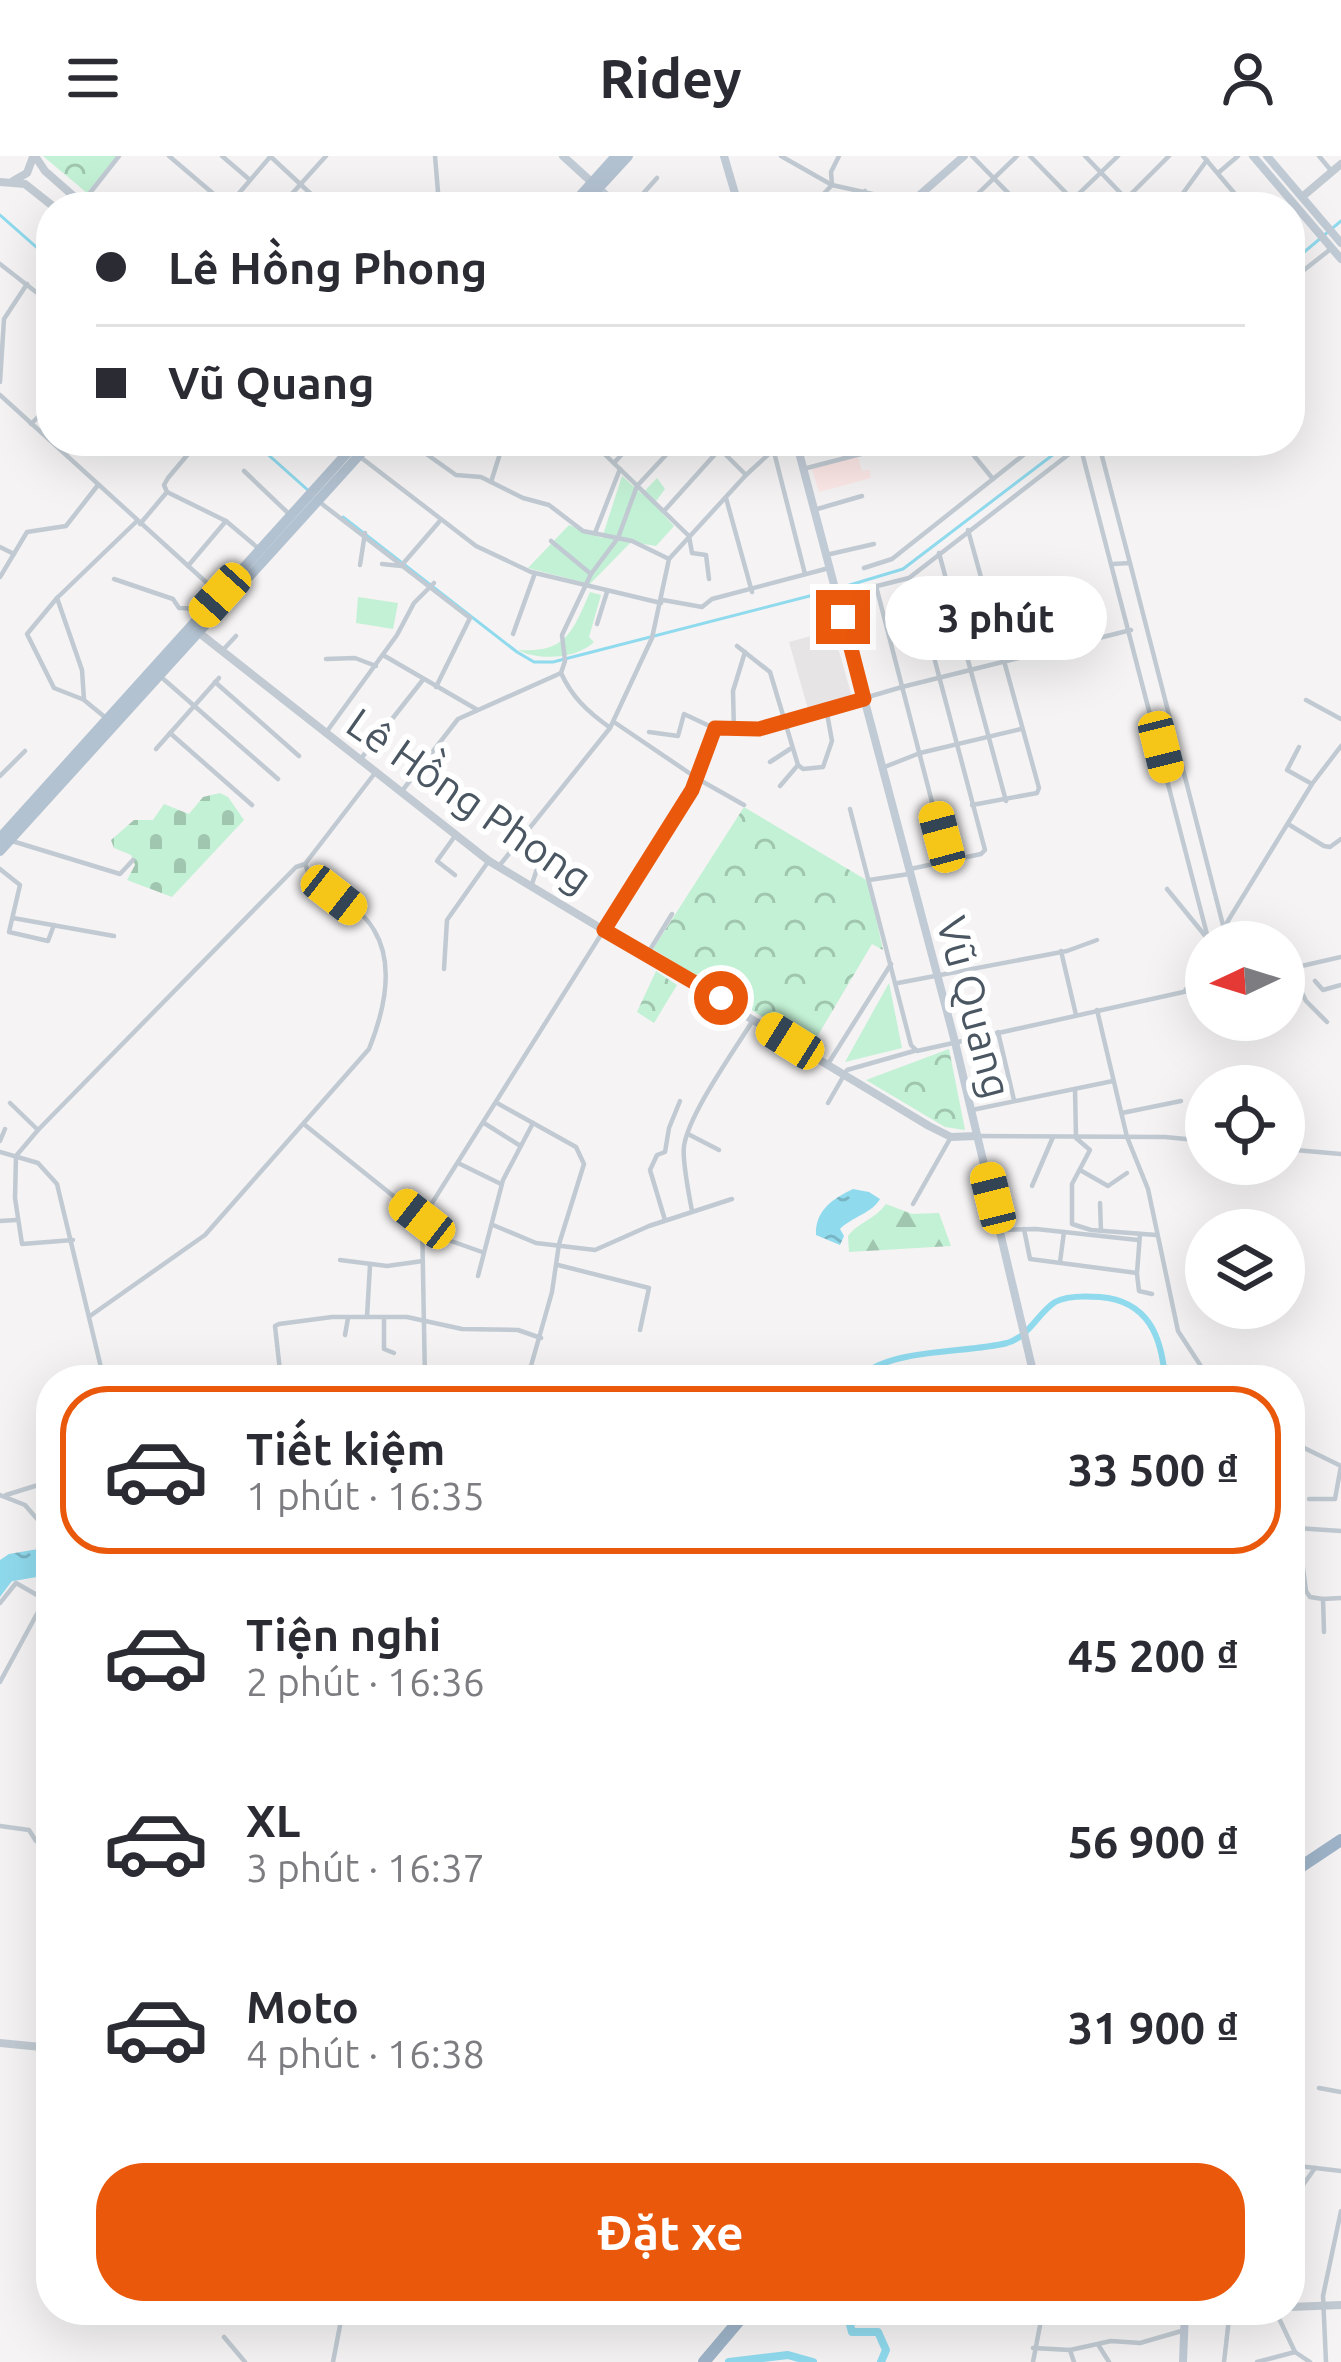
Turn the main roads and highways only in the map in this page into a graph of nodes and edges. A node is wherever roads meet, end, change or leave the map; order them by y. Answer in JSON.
{"nodes":[{"id":1,"x":563,"y":156,"type":"edge"},
{"id":2,"x":616,"y":156,"type":"edge"},
{"id":3,"x":628,"y":156,"type":"edge"},
{"id":4,"x":724,"y":156,"type":"edge"},
{"id":5,"x":968,"y":156,"type":"edge"},
{"id":6,"x":1252,"y":156,"type":"edge"},
{"id":7,"x":1267,"y":156,"type":"edge"},
{"id":8,"x":595,"y":185,"type":"junction"},
{"id":9,"x":587,"y":192,"type":"edge"},
{"id":10,"x":591,"y":192,"type":"edge"},
{"id":11,"x":603,"y":192,"type":"edge"},
{"id":12,"x":735,"y":192,"type":"edge"},
{"id":13,"x":924,"y":192,"type":"edge"},
{"id":14,"x":1279,"y":192,"type":"edge"},
{"id":15,"x":1298,"y":192,"type":"edge"},
{"id":16,"x":1305,"y":202,"type":"edge"},
{"id":17,"x":1305,"y":217,"type":"edge"},
{"id":18,"x":1317,"y":223,"type":"junction"},
{"id":19,"x":1333,"y":244,"type":"edge"},
{"id":20,"x":1341,"y":259,"type":"edge"},
{"id":21,"x":352,"y":456,"type":"edge"},
{"id":22,"x":352,"y":456,"type":"edge"},
{"id":23,"x":800,"y":456,"type":"edge"},
{"id":24,"x":224,"y":598,"type":"junction"},
{"id":25,"x":195,"y":630,"type":"junction"},
{"id":26,"x":112,"y":722,"type":"junction"},
{"id":27,"x":3,"y":843,"type":"edge"},
{"id":28,"x":1032,"y":1365,"type":"edge"},
{"id":29,"x":1341,"y":1840,"type":"edge"},
{"id":30,"x":1305,"y":1864,"type":"edge"},
{"id":31,"x":735,"y":2325,"type":"edge"},
{"id":32,"x":1185,"y":2325,"type":"edge"},
{"id":33,"x":704,"y":2362,"type":"edge"},
{"id":34,"x":1184,"y":2362,"type":"edge"}],
"edges":[{"from":1,"to":8,"type":"main road"},
{"from":2,"to":8,"type":"main road"},
{"from":3,"to":8,"type":"main road"},
{"from":4,"to":12,"type":"main road"},
{"from":5,"to":13,"type":"main road"},
{"from":6,"to":14,"type":"main road"},
{"from":7,"to":15,"type":"main road"},
{"from":8,"to":9,"type":"main road"},
{"from":8,"to":10,"type":"main road"},
{"from":8,"to":11,"type":"main road"},
{"from":16,"to":18,"type":"main road"},
{"from":17,"to":18,"type":"main road"},
{"from":18,"to":19,"type":"main road"},
{"from":18,"to":19,"type":"main road"},
{"from":19,"to":20,"type":"main road"},
{"from":21,"to":24,"type":"main road"},
{"from":22,"to":24,"type":"main road"},
{"from":23,"to":28,"type":"main road","name":"Vũ Quang"},
{"from":24,"to":25,"type":"main road"},
{"from":24,"to":25,"type":"main road"},
{"from":25,"to":26,"type":"main road"},
{"from":25,"to":26,"type":"main road"},
{"from":26,"to":27,"type":"main road"},
{"from":29,"to":30,"type":"highway"},
{"from":31,"to":33,"type":"highway"},
{"from":32,"to":34,"type":"main road"}]}
